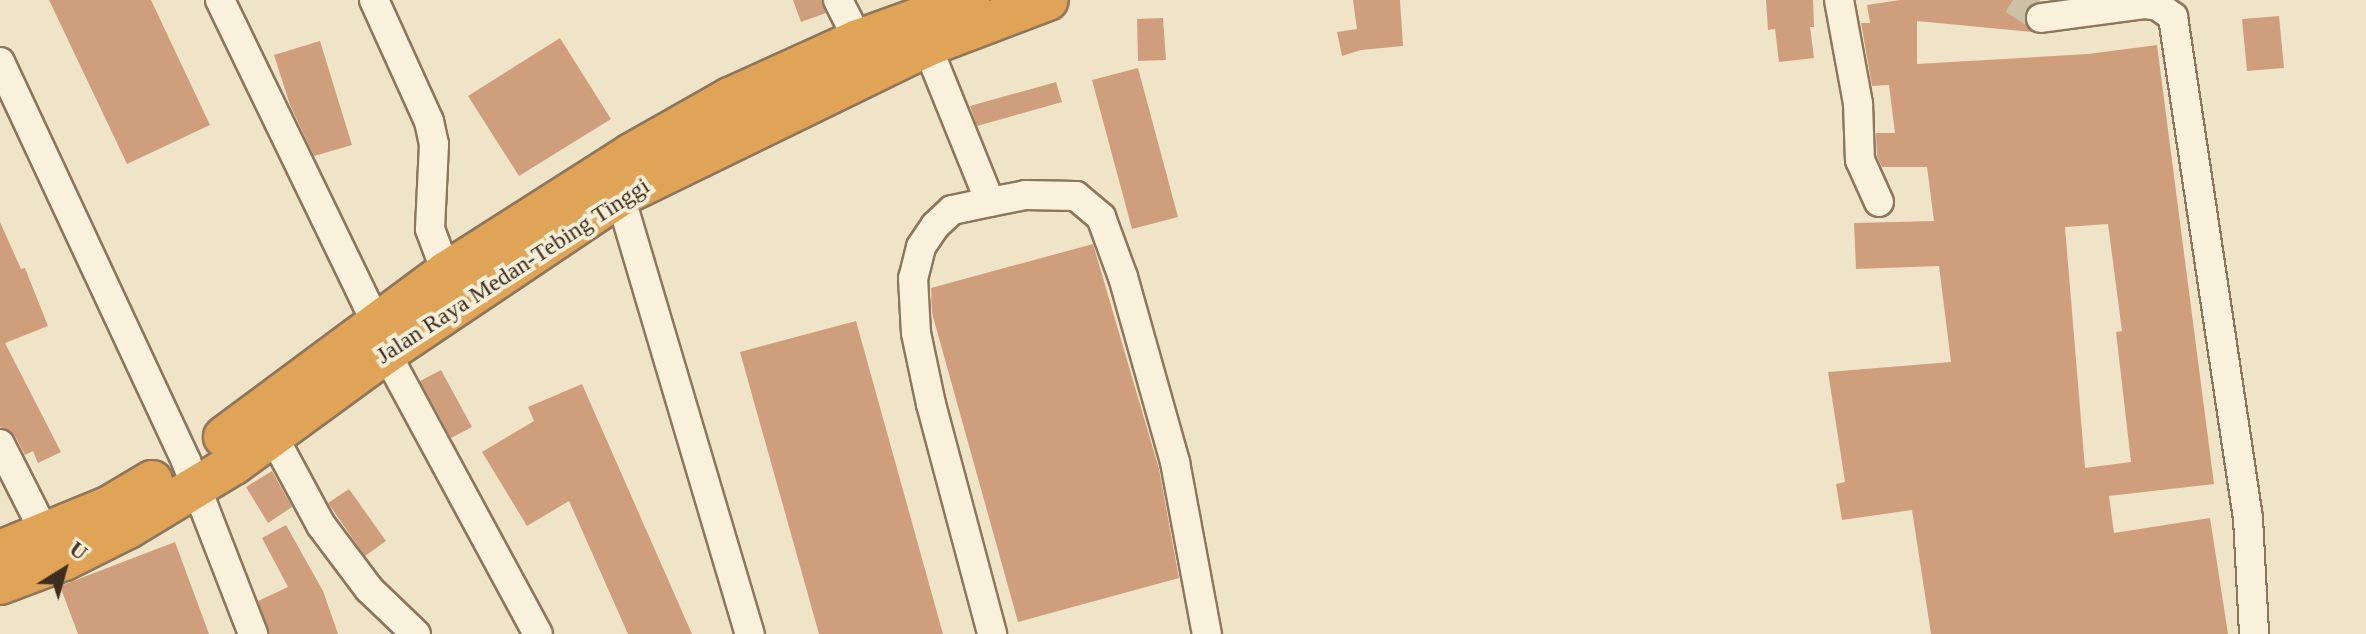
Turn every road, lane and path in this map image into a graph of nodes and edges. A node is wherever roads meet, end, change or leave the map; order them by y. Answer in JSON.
{"nodes":[{"id":1,"x":220,"y":0,"type":"edge"},
{"id":2,"x":374,"y":0,"type":"edge"},
{"id":3,"x":838,"y":0,"type":"edge"},
{"id":4,"x":969,"y":0,"type":"edge"},
{"id":5,"x":1048,"y":0,"type":"edge"},
{"id":6,"x":1839,"y":0,"type":"edge"},
{"id":7,"x":2041,"y":18,"type":"tunnel mouth"},
{"id":8,"x":912,"y":22,"type":"edge"},
{"id":9,"x":858,"y":40,"type":"junction"},
{"id":10,"x":0,"y":62,"type":"edge"},
{"id":11,"x":620,"y":196,"type":"junction"},
{"id":12,"x":990,"y":202,"type":"junction"},
{"id":13,"x":1879,"y":202,"type":"dead end"},
{"id":14,"x":446,"y":272,"type":"junction"},
{"id":15,"x":381,"y":338,"type":"junction"},
{"id":16,"x":273,"y":436,"type":"junction"},
{"id":17,"x":0,"y":444,"type":"edge"},
{"id":18,"x":190,"y":475,"type":"junction"},
{"id":19,"x":45,"y":533,"type":"junction"},
{"id":20,"x":0,"y":551,"type":"edge"},
{"id":21,"x":0,"y":584,"type":"edge"},
{"id":22,"x":253,"y":634,"type":"edge"},
{"id":23,"x":416,"y":634,"type":"edge"},
{"id":24,"x":538,"y":634,"type":"edge"},
{"id":25,"x":750,"y":634,"type":"edge"},
{"id":26,"x":992,"y":634,"type":"edge"},
{"id":27,"x":1207,"y":634,"type":"edge"},
{"id":28,"x":2254,"y":634,"type":"edge"}],
"edges":[{"from":1,"to":15,"type":"street"},
{"from":2,"to":14,"type":"street"},
{"from":3,"to":9,"type":"street"},
{"from":4,"to":8,"type":"highway","name":"Jalan Raya Medan-Tebing Tinggi"},
{"from":5,"to":8,"type":"highway","name":"Jalan Raya Medan-Tebing Tinggi"},
{"from":6,"to":13,"type":"street"},
{"from":7,"to":28,"type":"street"},
{"from":8,"to":9,"type":"highway","name":"Jalan Raya Medan-Tebing Tinggi"},
{"from":8,"to":11,"type":"highway","name":"Jalan Raya Medan-Tebing Tinggi"},
{"from":8,"to":12,"type":"street"},
{"from":9,"to":14,"type":"highway","name":"Jalan Raya Medan-Tebing Tinggi"},
{"from":10,"to":18,"type":"street"},
{"from":11,"to":15,"type":"highway","name":"Jalan Raya Medan-Tebing Tinggi"},
{"from":11,"to":25,"type":"street"},
{"from":12,"to":26,"type":"street"},
{"from":12,"to":27,"type":"street"},
{"from":14,"to":15,"type":"highway","name":"Jalan Raya Medan-Tebing Tinggi"},
{"from":15,"to":16,"type":"highway","name":"Jalan Raya Medan-Tebing Tinggi"},
{"from":15,"to":18,"type":"highway","name":"Jalan Raya Medan-Tebing Tinggi"},
{"from":15,"to":24,"type":"street"},
{"from":16,"to":18,"type":"highway","name":"Jalan Raya Medan-Tebing Tinggi"},
{"from":16,"to":23,"type":"street"},
{"from":17,"to":19,"type":"street"},
{"from":18,"to":19,"type":"highway","name":"Jalan Raya Medan-Tebing Tinggi"},
{"from":18,"to":21,"type":"highway","name":"Jalan Raya Medan-Tebing Tinggi"},
{"from":18,"to":22,"type":"street"},
{"from":19,"to":20,"type":"highway","name":"Jalan Raya Medan-Tebing Tinggi"}]}
